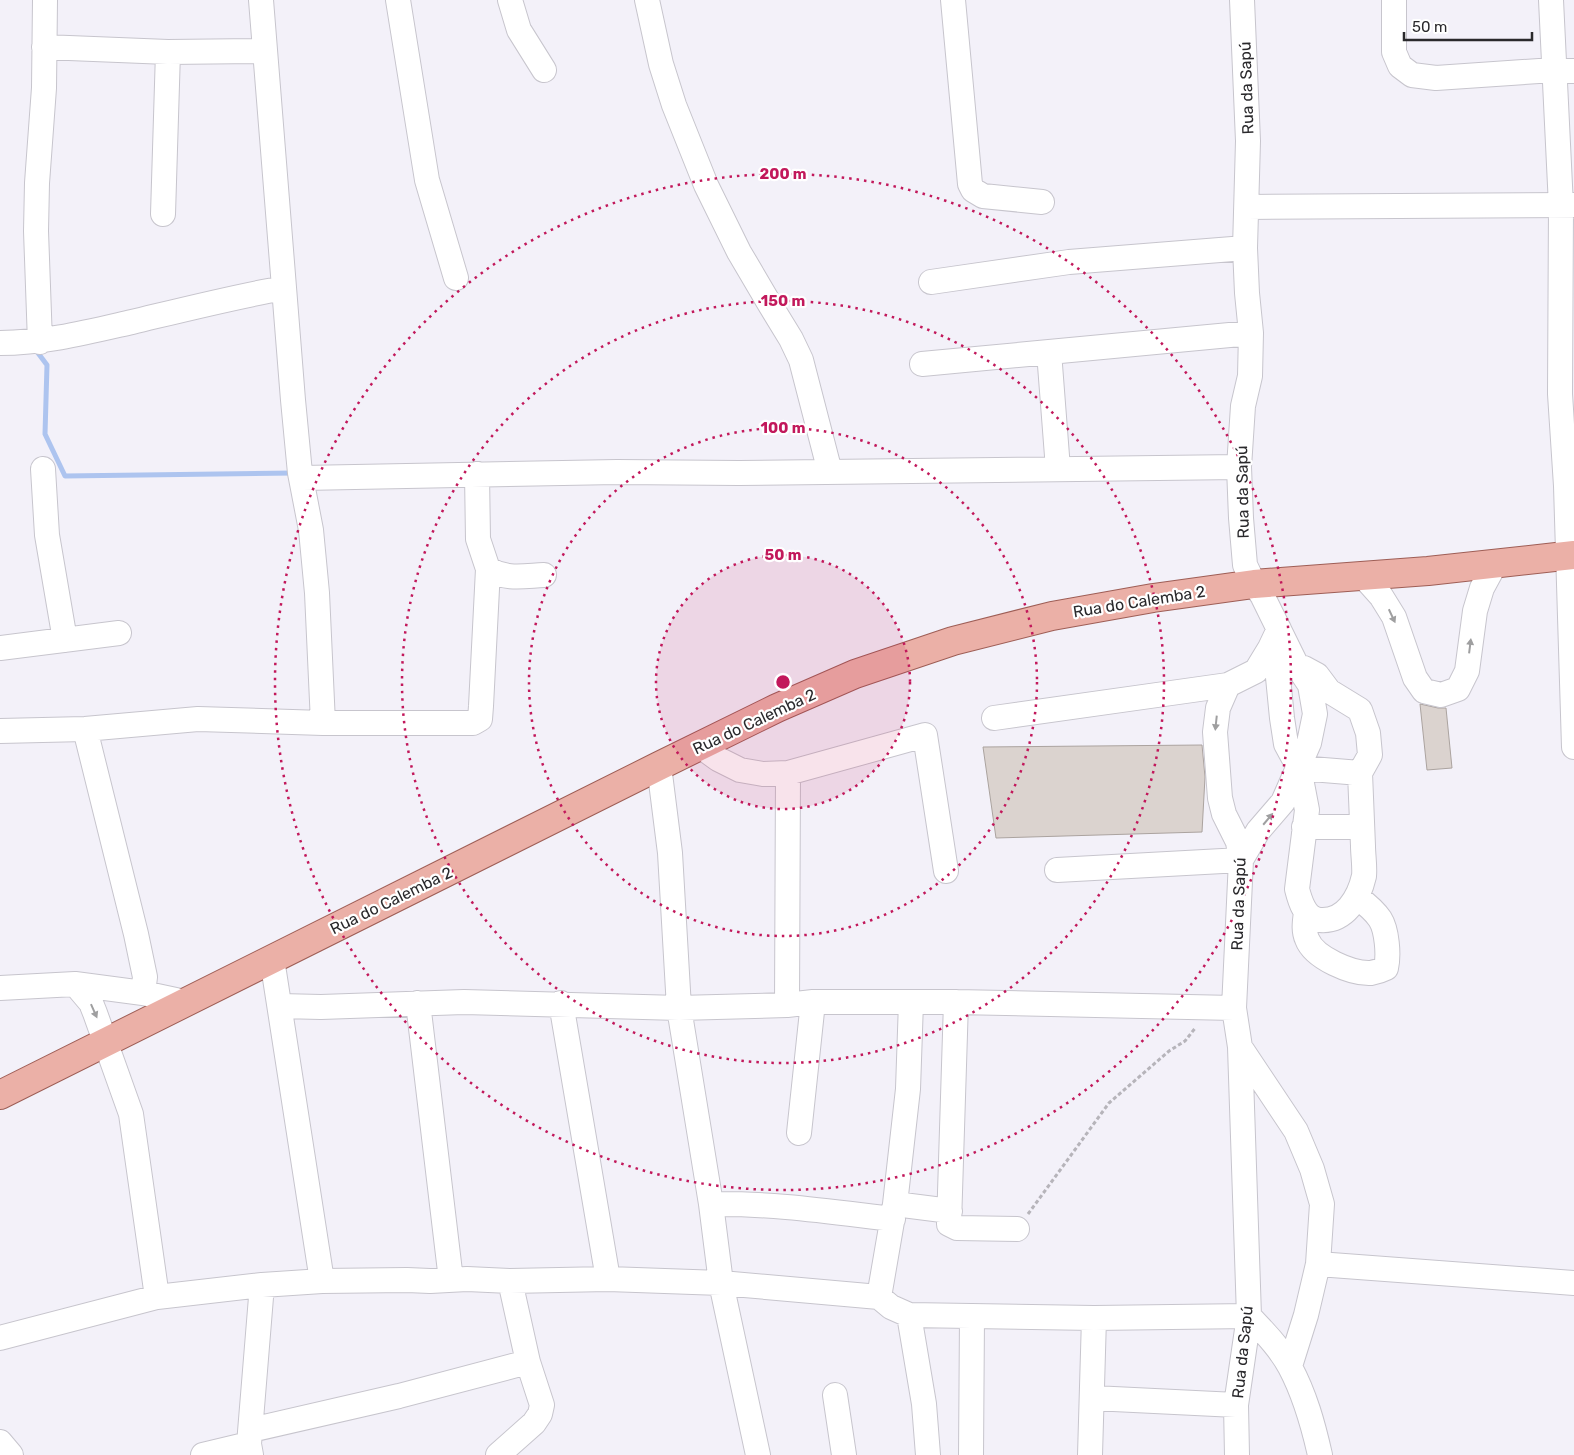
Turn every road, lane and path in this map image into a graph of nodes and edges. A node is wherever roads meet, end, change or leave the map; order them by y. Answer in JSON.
{"nodes":[{"id":1,"x":45,"y":0,"type":"edge"},
{"id":2,"x":261,"y":0,"type":"edge"},
{"id":3,"x":398,"y":0,"type":"edge"},
{"id":4,"x":510,"y":0,"type":"edge"},
{"id":5,"x":647,"y":0,"type":"edge"},
{"id":6,"x":953,"y":0,"type":"edge"},
{"id":7,"x":1242,"y":0,"type":"edge"},
{"id":8,"x":1394,"y":0,"type":"edge"},
{"id":9,"x":1551,"y":0,"type":"edge"},
{"id":10,"x":44,"y":47,"type":"junction"},
{"id":11,"x":265,"y":51,"type":"junction"},
{"id":12,"x":168,"y":52,"type":"junction"},
{"id":13,"x":544,"y":70,"type":"dead end"},
{"id":14,"x":1564,"y":71,"type":"edge"},
{"id":15,"x":1042,"y":202,"type":"dead end"},
{"id":16,"x":1567,"y":206,"type":"edge"},
{"id":17,"x":1247,"y":207,"type":"junction"},
{"id":18,"x":163,"y":214,"type":"dead end"},
{"id":19,"x":1245,"y":248,"type":"junction"},
{"id":20,"x":456,"y":278,"type":"dead end"},
{"id":21,"x":931,"y":282,"type":"dead end"},
{"id":22,"x":284,"y":288,"type":"junction"},
{"id":23,"x":1251,"y":333,"type":"junction"},
{"id":24,"x":40,"y":342,"type":"junction"},
{"id":25,"x":0,"y":343,"type":"edge"},
{"id":26,"x":1048,"y":352,"type":"junction"},
{"id":27,"x":922,"y":364,"type":"dead end"},
{"id":28,"x":1240,"y":468,"type":"junction"},
{"id":29,"x":42,"y":469,"type":"dead end"},
{"id":30,"x":1058,"y":469,"type":"junction"},
{"id":31,"x":830,"y":472,"type":"junction"},
{"id":32,"x":477,"y":474,"type":"junction"},
{"id":33,"x":302,"y":478,"type":"junction"},
{"id":34,"x":1571,"y":556,"type":"edge"},
{"id":35,"x":1495,"y":564,"type":"junction"},
{"id":36,"x":488,"y":569,"type":"junction"},
{"id":37,"x":544,"y":575,"type":"dead end"},
{"id":38,"x":1364,"y":577,"type":"junction"},
{"id":39,"x":1254,"y":584,"type":"junction"},
{"id":40,"x":1279,"y":629,"type":"junction"},
{"id":41,"x":119,"y":632,"type":"dead end"},
{"id":42,"x":65,"y":640,"type":"junction"},
{"id":43,"x":0,"y":648,"type":"edge"},
{"id":44,"x":1276,"y":667,"type":"junction"},
{"id":45,"x":1228,"y":685,"type":"junction"},
{"id":46,"x":994,"y":718,"type":"dead end"},
{"id":47,"x":323,"y":724,"type":"junction"},
{"id":48,"x":86,"y":729,"type":"junction"},
{"id":49,"x":0,"y":731,"type":"edge"},
{"id":50,"x":700,"y":746,"type":"junction"},
{"id":51,"x":1574,"y":747,"type":"edge"},
{"id":52,"x":659,"y":766,"type":"junction"},
{"id":53,"x":1299,"y":768,"type":"junction"},
{"id":54,"x":788,"y":772,"type":"junction"},
{"id":55,"x":1360,"y":773,"type":"junction"},
{"id":56,"x":1304,"y":826,"type":"junction"},
{"id":57,"x":1362,"y":827,"type":"junction"},
{"id":58,"x":1241,"y":860,"type":"junction"},
{"id":59,"x":1057,"y":870,"type":"dead end"},
{"id":60,"x":946,"y":871,"type":"dead end"},
{"id":61,"x":1357,"y":897,"type":"junction"},
{"id":62,"x":1306,"y":912,"type":"junction"},
{"id":63,"x":272,"y":959,"type":"junction"},
{"id":64,"x":75,"y":984,"type":"junction"},
{"id":65,"x":0,"y":988,"type":"edge"},
{"id":66,"x":143,"y":993,"type":"junction"},
{"id":67,"x":186,"y":1002,"type":"junction"},
{"id":68,"x":813,"y":1002,"type":"junction"},
{"id":69,"x":912,"y":1002,"type":"junction"},
{"id":70,"x":956,"y":1002,"type":"junction"},
{"id":71,"x":418,"y":1003,"type":"junction"},
{"id":72,"x":561,"y":1004,"type":"junction"},
{"id":73,"x":787,"y":1005,"type":"junction"},
{"id":74,"x":280,"y":1006,"type":"junction"},
{"id":75,"x":679,"y":1008,"type":"junction"},
{"id":76,"x":1234,"y":1008,"type":"junction"},
{"id":77,"x":1198,"y":1024,"type":"dead end"},
{"id":78,"x":106,"y":1042,"type":"junction"},
{"id":79,"x":1240,"y":1047,"type":"junction"},
{"id":80,"x":0,"y":1095,"type":"edge"},
{"id":81,"x":799,"y":1133,"type":"dead end"},
{"id":82,"x":711,"y":1204,"type":"junction"},
{"id":83,"x":950,"y":1211,"type":"junction"},
{"id":84,"x":894,"y":1212,"type":"junction"},
{"id":85,"x":1017,"y":1228,"type":"joint"},
{"id":86,"x":1318,"y":1264,"type":"junction"},
{"id":87,"x":608,"y":1279,"type":"junction"},
{"id":88,"x":451,"y":1280,"type":"junction"},
{"id":89,"x":322,"y":1281,"type":"junction"},
{"id":90,"x":510,"y":1281,"type":"junction"},
{"id":91,"x":721,"y":1283,"type":"junction"},
{"id":92,"x":1574,"y":1283,"type":"edge"},
{"id":93,"x":262,"y":1285,"type":"junction"},
{"id":94,"x":157,"y":1297,"type":"junction"},
{"id":95,"x":879,"y":1297,"type":"junction"},
{"id":96,"x":909,"y":1315,"type":"junction"},
{"id":97,"x":1249,"y":1316,"type":"junction"},
{"id":98,"x":972,"y":1317,"type":"junction"},
{"id":99,"x":1094,"y":1318,"type":"junction"},
{"id":100,"x":0,"y":1338,"type":"edge"},
{"id":101,"x":528,"y":1362,"type":"junction"},
{"id":102,"x":1290,"y":1366,"type":"junction"},
{"id":103,"x":835,"y":1395,"type":"dead end"},
{"id":104,"x":1093,"y":1398,"type":"junction"},
{"id":105,"x":1236,"y":1405,"type":"junction"},
{"id":106,"x":0,"y":1442,"type":"edge"},
{"id":107,"x":250,"y":1443,"type":"edge"},
{"id":108,"x":11,"y":1455,"type":"edge"},
{"id":109,"x":203,"y":1455,"type":"edge"},
{"id":110,"x":498,"y":1455,"type":"edge"},
{"id":111,"x":758,"y":1455,"type":"edge"},
{"id":112,"x":844,"y":1455,"type":"edge"},
{"id":113,"x":928,"y":1455,"type":"edge"},
{"id":114,"x":971,"y":1455,"type":"edge"},
{"id":115,"x":1090,"y":1455,"type":"edge"},
{"id":116,"x":1236,"y":1455,"type":"edge"},
{"id":117,"x":1320,"y":1455,"type":"edge"}],
"edges":[{"from":1,"to":10,"type":"street"},
{"from":2,"to":11,"type":"street"},
{"from":3,"to":20,"type":"street"},
{"from":4,"to":13,"type":"street"},
{"from":5,"to":31,"type":"street"},
{"from":6,"to":15,"type":"street"},
{"from":7,"to":17,"type":"street","name":"Rua da Sapú"},
{"from":8,"to":14,"type":"street"},
{"from":9,"to":14,"type":"street"},
{"from":10,"to":12,"type":"street"},
{"from":10,"to":24,"type":"street"},
{"from":11,"to":12,"type":"street"},
{"from":11,"to":22,"type":"street"},
{"from":12,"to":18,"type":"street"},
{"from":14,"to":16,"type":"street"},
{"from":16,"to":17,"type":"street"},
{"from":16,"to":34,"type":"street"},
{"from":17,"to":19,"type":"street","name":"Rua da Sapú"},
{"from":19,"to":21,"type":"street"},
{"from":19,"to":23,"type":"street","name":"Rua da Sapú"},
{"from":22,"to":24,"type":"street"},
{"from":22,"to":33,"type":"street"},
{"from":23,"to":26,"type":"street"},
{"from":23,"to":28,"type":"street","name":"Rua da Sapú"},
{"from":24,"to":25,"type":"street"},
{"from":26,"to":27,"type":"street"},
{"from":26,"to":30,"type":"street"},
{"from":28,"to":30,"type":"street"},
{"from":28,"to":39,"type":"street","name":"Rua da Sapú"},
{"from":29,"to":42,"type":"street"},
{"from":30,"to":31,"type":"street"},
{"from":31,"to":32,"type":"street"},
{"from":32,"to":33,"type":"street"},
{"from":32,"to":36,"type":"street"},
{"from":33,"to":47,"type":"street"},
{"from":34,"to":35,"type":"main road","name":"Rua do Calemba 2"},
{"from":34,"to":51,"type":"street"},
{"from":35,"to":38,"type":"main road","name":"Rua do Calemba 2"},
{"from":38,"to":35,"type":"street","one_way":true},
{"from":36,"to":37,"type":"street"},
{"from":36,"to":47,"type":"street"},
{"from":38,"to":39,"type":"main road","name":"Rua do Calemba 2"},
{"from":39,"to":40,"type":"street","name":"Rua da Sapú"},
{"from":39,"to":50,"type":"main road","name":"Rua do Calemba 2"},
{"from":40,"to":44,"type":"street","name":"Rua da Sapú"},
{"from":40,"to":44,"type":"street"},
{"from":41,"to":42,"type":"street"},
{"from":42,"to":43,"type":"street"},
{"from":44,"to":45,"type":"street"},
{"from":44,"to":53,"type":"street"},
{"from":44,"to":53,"type":"street"},
{"from":44,"to":55,"type":"street"},
{"from":45,"to":46,"type":"street"},
{"from":45,"to":58,"type":"street","name":"Rua da Sapú","one_way":true},
{"from":47,"to":48,"type":"street"},
{"from":48,"to":49,"type":"street"},
{"from":48,"to":66,"type":"street"},
{"from":50,"to":52,"type":"main road","name":"Rua do Calemba 2"},
{"from":50,"to":54,"type":"street"},
{"from":52,"to":63,"type":"main road","name":"Rua do Calemba 2"},
{"from":52,"to":75,"type":"street"},
{"from":53,"to":55,"type":"street"},
{"from":53,"to":56,"type":"street"},
{"from":58,"to":53,"type":"street","one_way":true},
{"from":54,"to":60,"type":"street"},
{"from":54,"to":73,"type":"street"},
{"from":55,"to":57,"type":"street"},
{"from":56,"to":57,"type":"street"},
{"from":56,"to":62,"type":"street"},
{"from":57,"to":61,"type":"street"},
{"from":58,"to":59,"type":"street"},
{"from":58,"to":76,"type":"street","name":"Rua da Sapú"},
{"from":61,"to":62,"type":"street"},
{"from":61,"to":62,"type":"street"},
{"from":63,"to":67,"type":"main road","name":"Rua do Calemba 2"},
{"from":63,"to":74,"type":"street"},
{"from":64,"to":65,"type":"street"},
{"from":64,"to":66,"type":"street"},
{"from":64,"to":78,"type":"street","one_way":true},
{"from":66,"to":67,"type":"street"},
{"from":67,"to":78,"type":"main road","name":"Rua do Calemba 2"},
{"from":68,"to":69,"type":"street"},
{"from":68,"to":73,"type":"street"},
{"from":68,"to":81,"type":"street"},
{"from":69,"to":70,"type":"street"},
{"from":69,"to":84,"type":"street"},
{"from":70,"to":76,"type":"street"},
{"from":70,"to":83,"type":"street"},
{"from":71,"to":72,"type":"street"},
{"from":71,"to":74,"type":"street"},
{"from":71,"to":88,"type":"street"},
{"from":72,"to":75,"type":"street"},
{"from":72,"to":87,"type":"street"},
{"from":73,"to":75,"type":"street"},
{"from":74,"to":89,"type":"street"},
{"from":75,"to":82,"type":"street"},
{"from":76,"to":79,"type":"street","name":"Rua da Sapú"},
{"from":77,"to":85,"type":"path"},
{"from":78,"to":80,"type":"main road","name":"Rua do Calemba 2"},
{"from":78,"to":94,"type":"street"},
{"from":79,"to":86,"type":"street"},
{"from":79,"to":97,"type":"street","name":"Rua da Sapú"},
{"from":82,"to":84,"type":"street"},
{"from":82,"to":91,"type":"street"},
{"from":83,"to":84,"type":"street"},
{"from":83,"to":85,"type":"street"},
{"from":84,"to":95,"type":"street"},
{"from":86,"to":92,"type":"street"},
{"from":86,"to":102,"type":"street"},
{"from":87,"to":90,"type":"street"},
{"from":87,"to":91,"type":"street"},
{"from":88,"to":89,"type":"street"},
{"from":88,"to":90,"type":"street"},
{"from":89,"to":93,"type":"street"},
{"from":90,"to":101,"type":"street"},
{"from":91,"to":95,"type":"street"},
{"from":91,"to":111,"type":"street"},
{"from":93,"to":94,"type":"street"},
{"from":93,"to":107,"type":"street"},
{"from":94,"to":100,"type":"street"},
{"from":95,"to":96,"type":"street"},
{"from":96,"to":98,"type":"street"},
{"from":96,"to":113,"type":"street"},
{"from":97,"to":99,"type":"street"},
{"from":97,"to":102,"type":"street"},
{"from":97,"to":105,"type":"street","name":"Rua da Sapú"},
{"from":98,"to":99,"type":"street"},
{"from":98,"to":114,"type":"street"},
{"from":99,"to":104,"type":"street"},
{"from":101,"to":107,"type":"street"},
{"from":101,"to":110,"type":"street"},
{"from":102,"to":117,"type":"street"},
{"from":103,"to":112,"type":"street"},
{"from":104,"to":105,"type":"street"},
{"from":104,"to":115,"type":"street"},
{"from":105,"to":116,"type":"street","name":"Rua da Sapú"},
{"from":106,"to":108,"type":"street"},
{"from":107,"to":109,"type":"street"}]}
